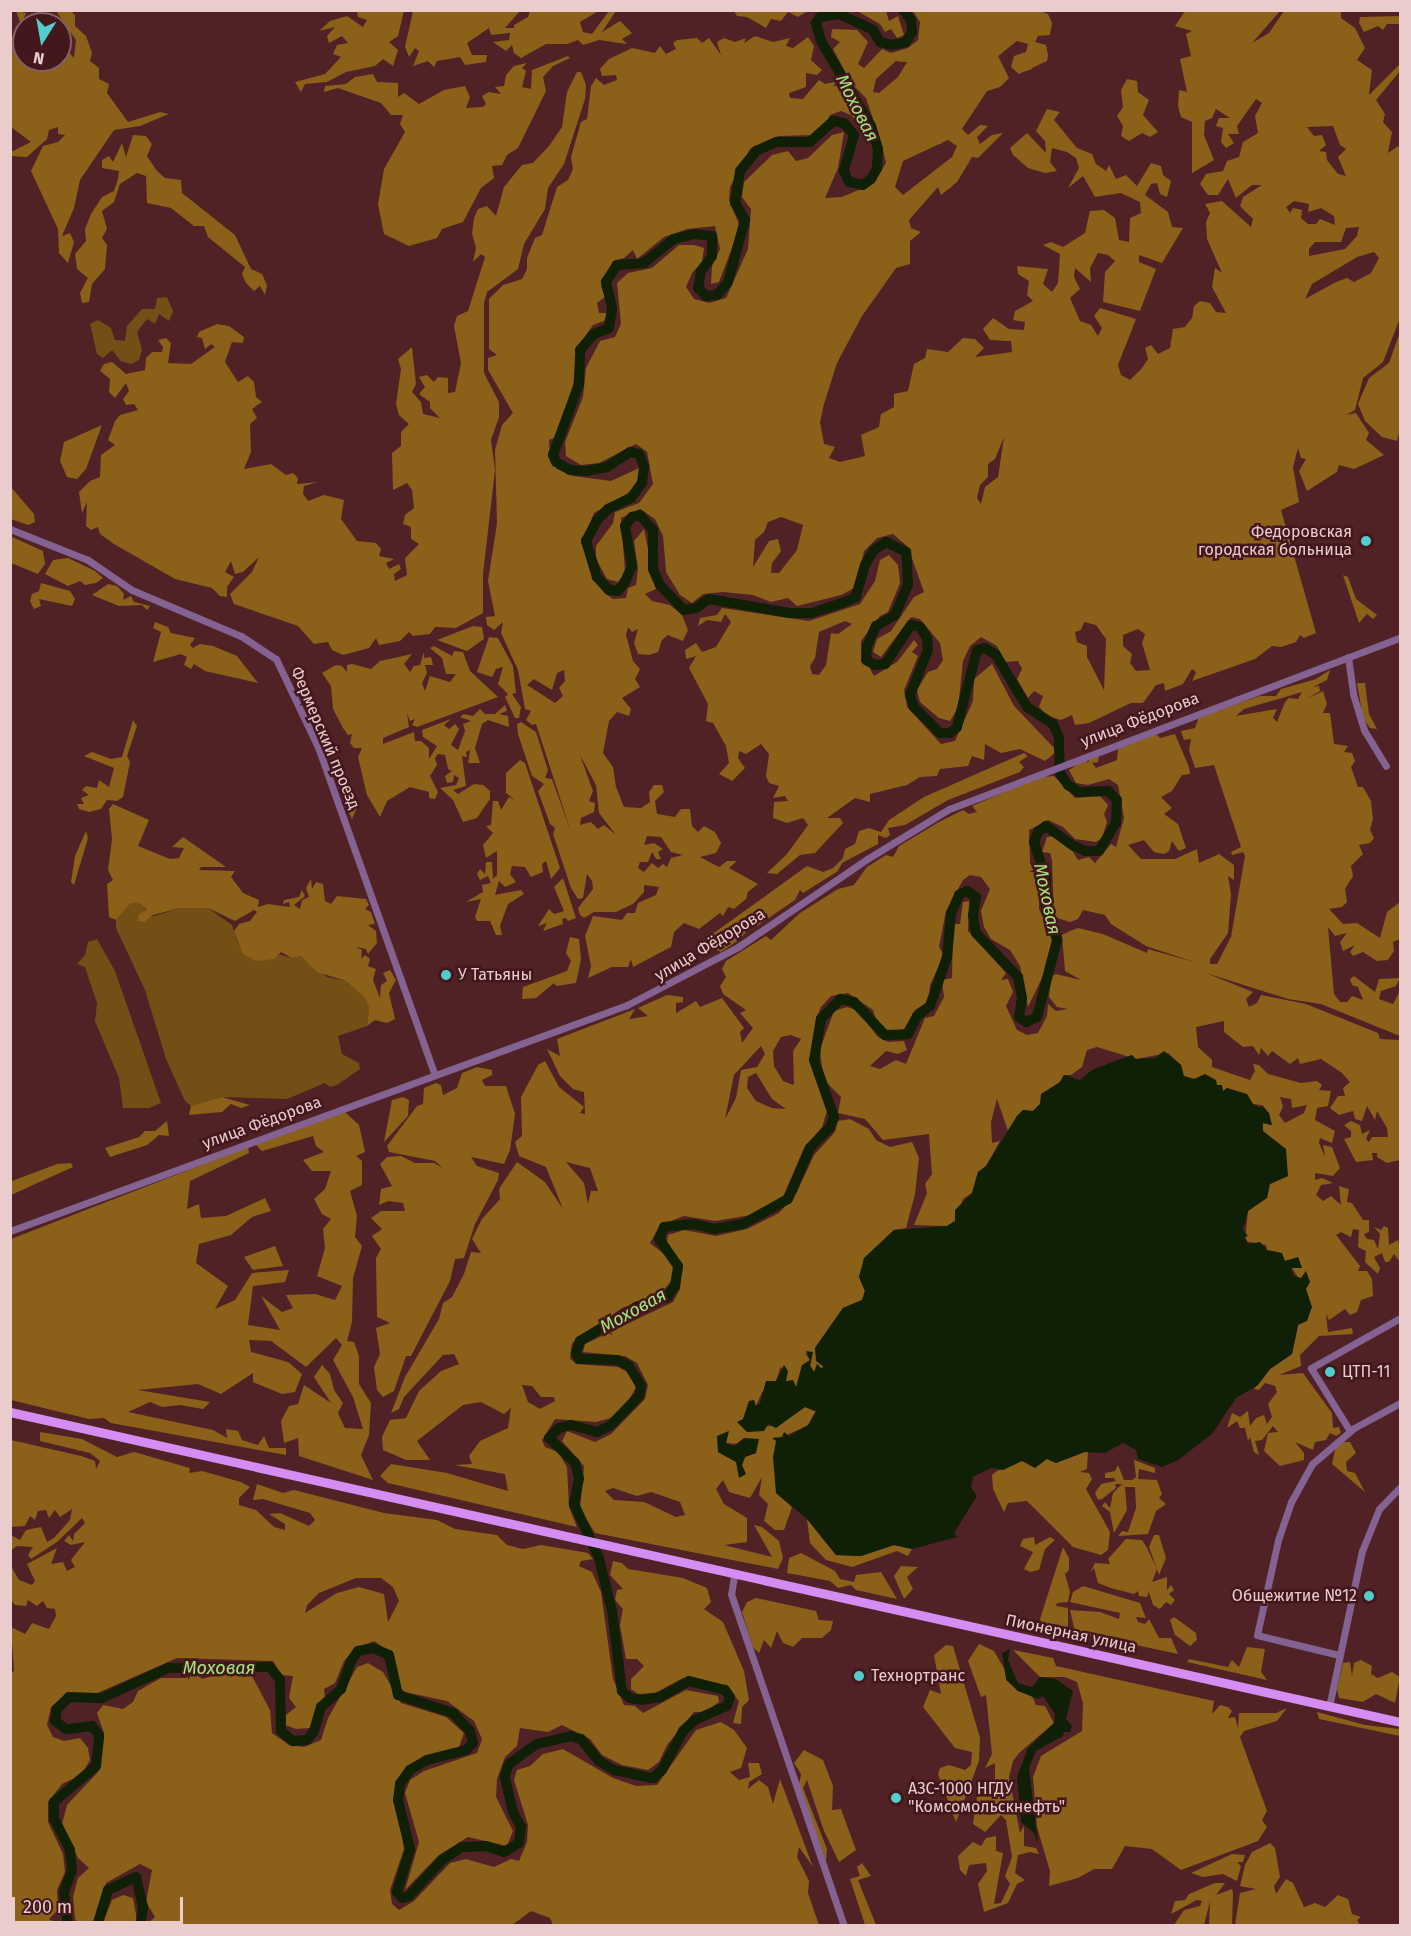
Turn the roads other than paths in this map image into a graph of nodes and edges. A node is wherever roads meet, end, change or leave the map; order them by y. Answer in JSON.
{"nodes":[{"id":1,"x":10,"y":529,"type":"edge"},
{"id":2,"x":1401,"y":638,"type":"edge"},
{"id":3,"x":1348,"y":657,"type":"junction"},
{"id":4,"x":1386,"y":766,"type":"dead end"},
{"id":5,"x":435,"y":1075,"type":"junction"},
{"id":6,"x":10,"y":1231,"type":"edge"},
{"id":7,"x":1401,"y":1318,"type":"edge"},
{"id":8,"x":1401,"y":1403,"type":"edge"},
{"id":9,"x":10,"y":1412,"type":"edge"},
{"id":10,"x":1350,"y":1431,"type":"junction"},
{"id":11,"x":1401,"y":1487,"type":"edge"},
{"id":12,"x":734,"y":1576,"type":"junction"},
{"id":13,"x":1339,"y":1655,"type":"junction"},
{"id":14,"x":1329,"y":1707,"type":"junction"},
{"id":15,"x":1401,"y":1722,"type":"edge"},
{"id":16,"x":844,"y":1926,"type":"edge"}],
"edges":[{"from":1,"to":5,"type":"street","name":"Фермерский проезд"},
{"from":2,"to":3,"type":"street","name":"улица Фёдорова"},
{"from":3,"to":4,"type":"street"},
{"from":3,"to":5,"type":"street","name":"улица Фёдорова"},
{"from":5,"to":6,"type":"street","name":"улица Фёдорова"},
{"from":7,"to":10,"type":"street"},
{"from":8,"to":10,"type":"street"},
{"from":9,"to":12,"type":"main road","name":"Пионерная улица"},
{"from":10,"to":13,"type":"street"},
{"from":11,"to":13,"type":"street"},
{"from":12,"to":14,"type":"main road","name":"Пионерная улица"},
{"from":12,"to":16,"type":"street"},
{"from":13,"to":14,"type":"street"},
{"from":14,"to":15,"type":"main road","name":"Пионерная улица"}]}
